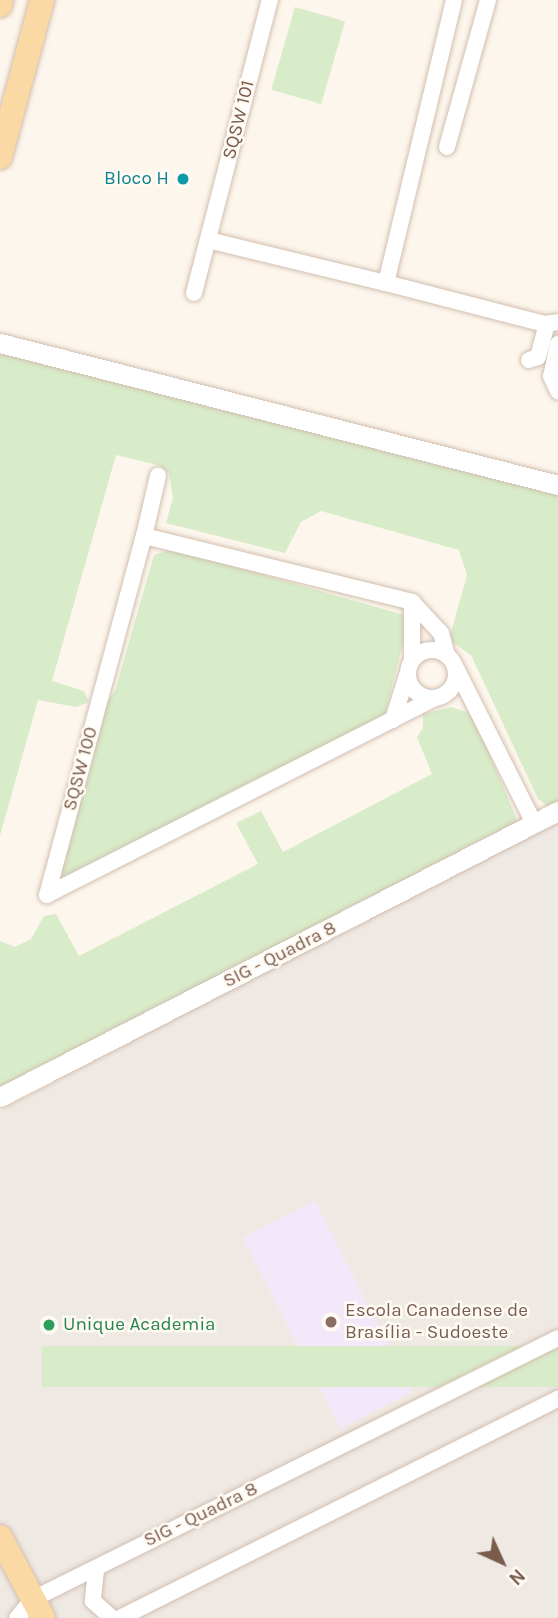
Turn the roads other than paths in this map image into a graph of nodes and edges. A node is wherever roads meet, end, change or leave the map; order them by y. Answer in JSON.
{"nodes":[{"id":1,"x":41,"y":0,"type":"edge"},
{"id":2,"x":270,"y":0,"type":"edge"},
{"id":3,"x":454,"y":0,"type":"edge"},
{"id":4,"x":488,"y":0,"type":"edge"},
{"id":5,"x":437,"y":66,"type":"junction"},
{"id":6,"x":468,"y":71,"type":"junction"},
{"id":7,"x":447,"y":147,"type":"dead end"},
{"id":8,"x":0,"y":157,"type":"edge"},
{"id":9,"x":208,"y":240,"type":"junction"},
{"id":10,"x":386,"y":283,"type":"junction"},
{"id":11,"x":194,"y":293,"type":"dead end"},
{"id":12,"x":553,"y":323,"type":"edge"},
{"id":13,"x":0,"y":344,"type":"edge"},
{"id":14,"x":558,"y":344,"type":"edge"},
{"id":15,"x":529,"y":360,"type":"dead end"},
{"id":16,"x":558,"y":391,"type":"edge"},
{"id":17,"x":158,"y":476,"type":"dead end"},
{"id":18,"x":558,"y":485,"type":"edge"},
{"id":19,"x":144,"y":536,"type":"junction"},
{"id":20,"x":412,"y":602,"type":"junction"},
{"id":21,"x":452,"y":661,"type":"junction"},
{"id":22,"x":409,"y":667,"type":"junction"},
{"id":23,"x":439,"y":697,"type":"junction"},
{"id":24,"x":476,"y":708,"type":"junction"},
{"id":25,"x":393,"y":720,"type":"junction"},
{"id":26,"x":558,"y":811,"type":"edge"},
{"id":27,"x":534,"y":823,"type":"junction"},
{"id":28,"x":0,"y":1097,"type":"edge"},
{"id":29,"x":558,"y":1338,"type":"edge"},
{"id":30,"x":558,"y":1399,"type":"edge"},
{"id":31,"x":0,"y":1537,"type":"edge"},
{"id":32,"x":96,"y":1570,"type":"junction"},
{"id":33,"x":38,"y":1608,"type":"edge"},
{"id":34,"x":17,"y":1618,"type":"edge"},
{"id":35,"x":112,"y":1618,"type":"edge"},
{"id":36,"x":120,"y":1618,"type":"edge"}],
"edges":[{"from":1,"to":8,"type":"main road"},
{"from":2,"to":9,"type":"street","name":"SQSW 101"},
{"from":3,"to":5,"type":"street"},
{"from":4,"to":6,"type":"street"},
{"from":5,"to":6,"type":"street"},
{"from":5,"to":10,"type":"street"},
{"from":6,"to":7,"type":"street"},
{"from":9,"to":10,"type":"street"},
{"from":9,"to":11,"type":"street","name":"SQSW 101"},
{"from":10,"to":12,"type":"street"},
{"from":12,"to":15,"type":"street"},
{"from":13,"to":18,"type":"street"},
{"from":14,"to":16,"type":"street"},
{"from":17,"to":19,"type":"street"},
{"from":19,"to":20,"type":"street"},
{"from":19,"to":25,"type":"street","name":"SQSW 100"},
{"from":20,"to":21,"type":"street"},
{"from":20,"to":22,"type":"street"},
{"from":21,"to":22,"type":"street"},
{"from":21,"to":23,"type":"street"},
{"from":21,"to":24,"type":"street"},
{"from":22,"to":23,"type":"street"},
{"from":22,"to":25,"type":"street"},
{"from":23,"to":24,"type":"street"},
{"from":23,"to":25,"type":"street","name":"SQSW 100"},
{"from":24,"to":27,"type":"street"},
{"from":26,"to":27,"type":"street","name":"SIG - Quadra 8"},
{"from":27,"to":28,"type":"street","name":"SIG - Quadra 8"},
{"from":29,"to":32,"type":"street","name":"SIG - Quadra 8"},
{"from":30,"to":36,"type":"street"},
{"from":31,"to":33,"type":"main road"},
{"from":32,"to":33,"type":"street","name":"SIG - Quadra 8"},
{"from":32,"to":35,"type":"street"},
{"from":33,"to":34,"type":"street"}]}
